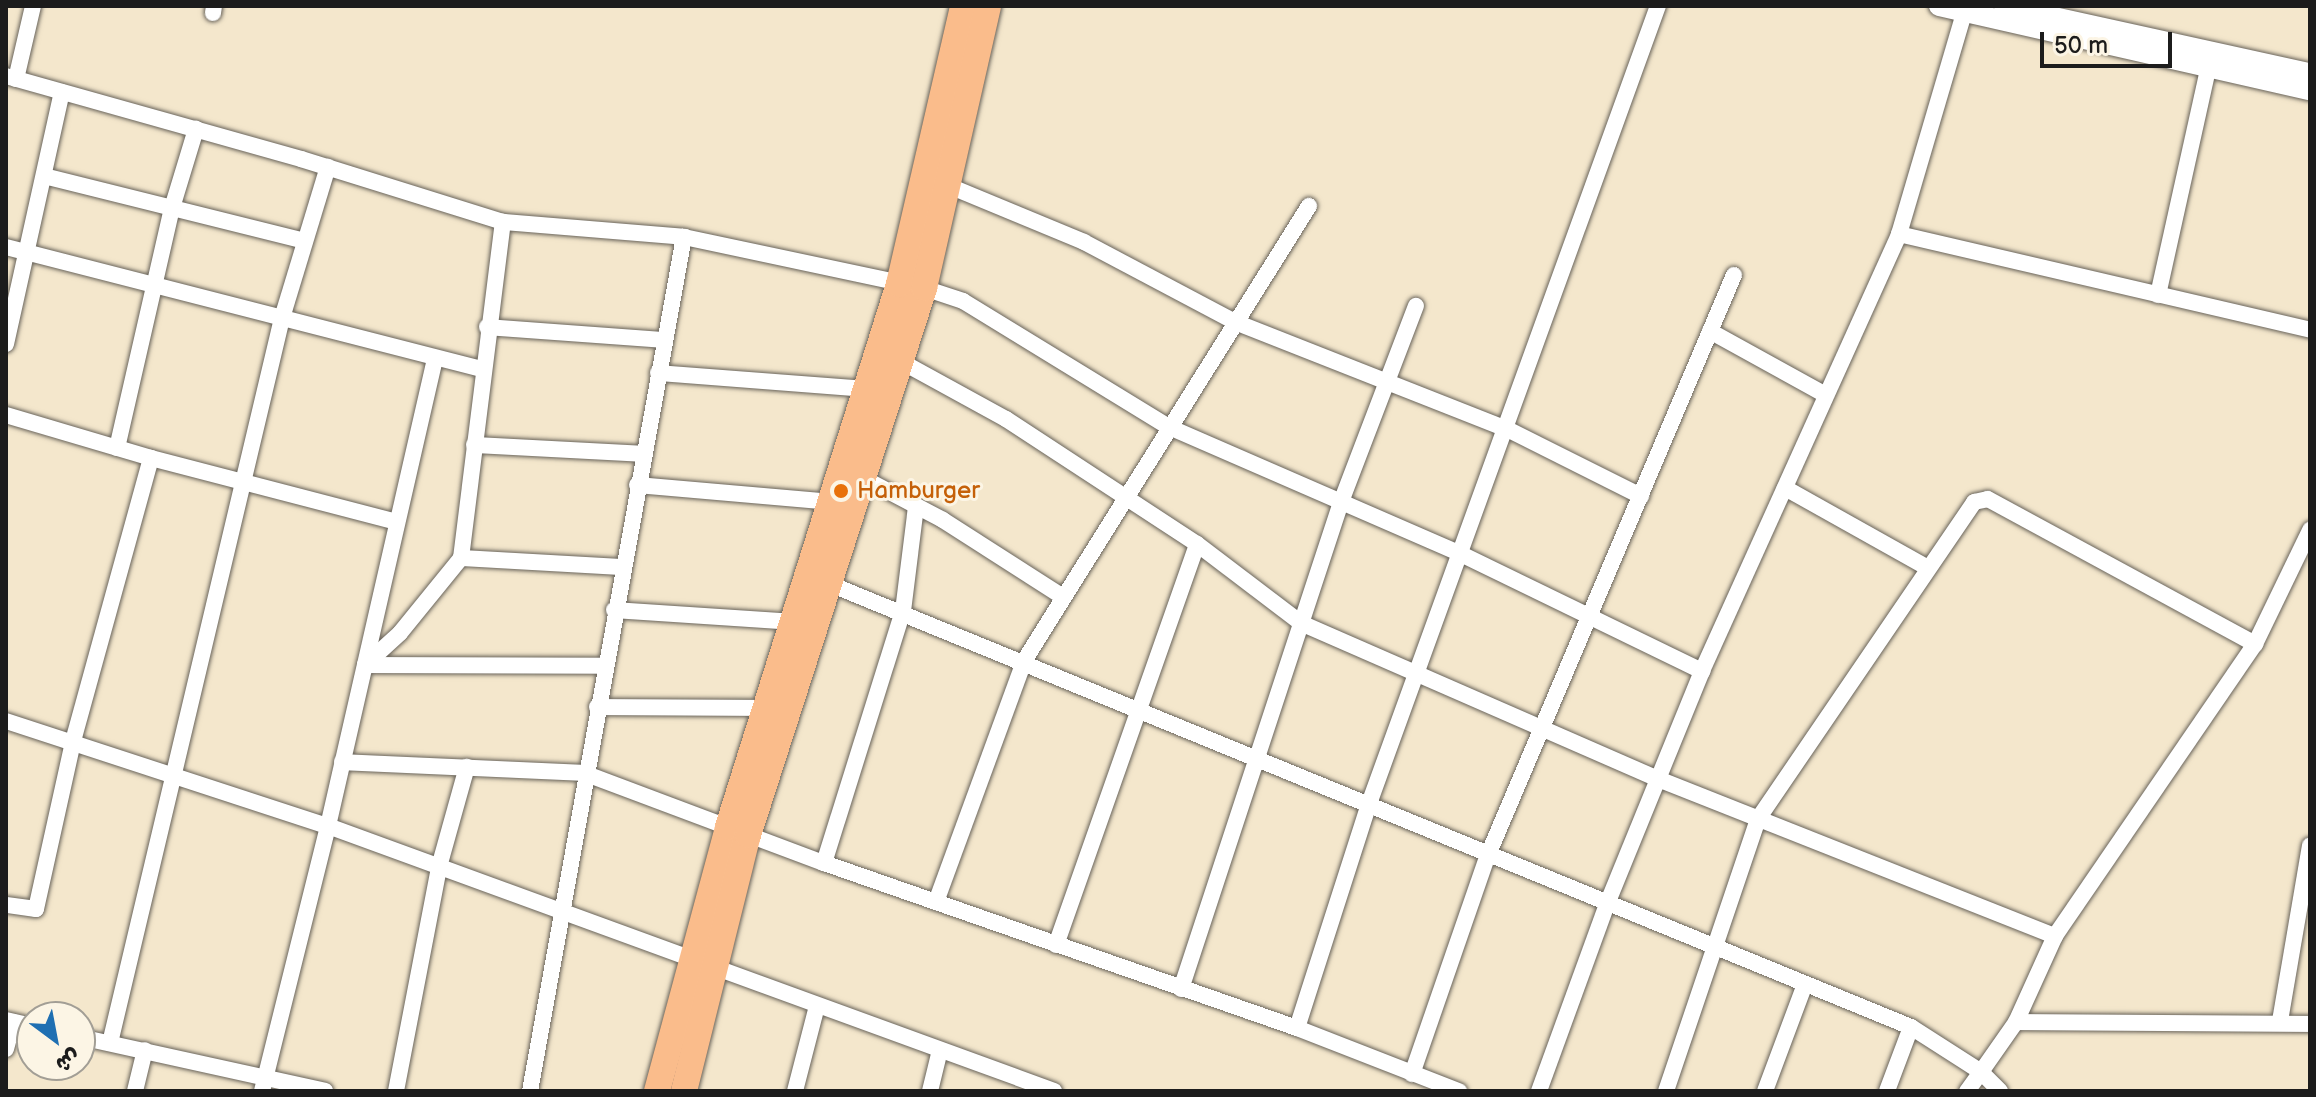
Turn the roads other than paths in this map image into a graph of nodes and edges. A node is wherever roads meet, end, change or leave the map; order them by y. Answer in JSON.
{"nodes":[{"id":1,"x":33,"y":6,"type":"edge"},
{"id":2,"x":963,"y":6,"type":"edge"},
{"id":3,"x":988,"y":6,"type":"edge"},
{"id":4,"x":1658,"y":6,"type":"edge"},
{"id":5,"x":1939,"y":6,"type":"edge"},
{"id":6,"x":2004,"y":6,"type":"edge"},
{"id":7,"x":1965,"y":9,"type":"edge"},
{"id":8,"x":2208,"y":70,"type":"junction"},
{"id":9,"x":2310,"y":73,"type":"edge"},
{"id":10,"x":11,"y":78,"type":"edge"},
{"id":11,"x":2310,"y":90,"type":"edge"},
{"id":12,"x":62,"y":92,"type":"junction"},
{"id":13,"x":196,"y":129,"type":"junction"},
{"id":14,"x":328,"y":167,"type":"junction"},
{"id":15,"x":44,"y":176,"type":"junction"},
{"id":16,"x":949,"y":186,"type":"junction"},
{"id":17,"x":1309,"y":206,"type":"dead end"},
{"id":18,"x":172,"y":208,"type":"junction"},
{"id":19,"x":503,"y":222,"type":"junction"},
{"id":20,"x":1899,"y":234,"type":"junction"},
{"id":21,"x":684,"y":237,"type":"junction"},
{"id":22,"x":305,"y":241,"type":"junction"},
{"id":23,"x":6,"y":247,"type":"edge"},
{"id":24,"x":27,"y":253,"type":"junction"},
{"id":25,"x":1734,"y":275,"type":"dead end"},
{"id":26,"x":154,"y":285,"type":"junction"},
{"id":27,"x":912,"y":286,"type":"junction"},
{"id":28,"x":2158,"y":295,"type":"junction"},
{"id":29,"x":1416,"y":306,"type":"dead end"},
{"id":30,"x":282,"y":318,"type":"junction"},
{"id":31,"x":1235,"y":322,"type":"junction"},
{"id":32,"x":487,"y":327,"type":"junction"},
{"id":33,"x":2310,"y":330,"type":"edge"},
{"id":34,"x":1710,"y":331,"type":"junction"},
{"id":35,"x":665,"y":340,"type":"junction"},
{"id":36,"x":6,"y":344,"type":"edge"},
{"id":37,"x":435,"y":358,"type":"junction"},
{"id":38,"x":902,"y":362,"type":"junction"},
{"id":39,"x":482,"y":369,"type":"junction"},
{"id":40,"x":658,"y":373,"type":"junction"},
{"id":41,"x":1386,"y":385,"type":"junction"},
{"id":42,"x":868,"y":389,"type":"junction"},
{"id":43,"x":1826,"y":395,"type":"junction"},
{"id":44,"x":6,"y":415,"type":"edge"},
{"id":45,"x":1169,"y":427,"type":"junction"},
{"id":46,"x":1507,"y":429,"type":"junction"},
{"id":47,"x":474,"y":445,"type":"junction"},
{"id":48,"x":117,"y":448,"type":"junction"},
{"id":49,"x":643,"y":454,"type":"junction"},
{"id":50,"x":151,"y":458,"type":"junction"},
{"id":51,"x":243,"y":478,"type":"junction"},
{"id":52,"x":865,"y":479,"type":"junction"},
{"id":53,"x":637,"y":485,"type":"junction"},
{"id":54,"x":1785,"y":488,"type":"junction"},
{"id":55,"x":1641,"y":496,"type":"junction"},
{"id":56,"x":1125,"y":498,"type":"junction"},
{"id":57,"x":832,"y":502,"type":"junction"},
{"id":58,"x":1341,"y":502,"type":"junction"},
{"id":59,"x":916,"y":506,"type":"junction"},
{"id":60,"x":397,"y":522,"type":"junction"},
{"id":61,"x":2310,"y":530,"type":"edge"},
{"id":62,"x":1197,"y":544,"type":"junction"},
{"id":63,"x":1463,"y":555,"type":"junction"},
{"id":64,"x":461,"y":558,"type":"junction"},
{"id":65,"x":622,"y":567,"type":"junction"},
{"id":66,"x":1928,"y":568,"type":"junction"},
{"id":67,"x":820,"y":580,"type":"junction"},
{"id":68,"x":1063,"y":597,"type":"junction"},
{"id":69,"x":614,"y":610,"type":"junction"},
{"id":70,"x":903,"y":611,"type":"junction"},
{"id":71,"x":1589,"y":618,"type":"junction"},
{"id":72,"x":795,"y":622,"type":"junction"},
{"id":73,"x":1301,"y":623,"type":"junction"},
{"id":74,"x":2255,"y":644,"type":"junction"},
{"id":75,"x":1024,"y":661,"type":"junction"},
{"id":76,"x":365,"y":665,"type":"junction"},
{"id":77,"x":604,"y":666,"type":"junction"},
{"id":78,"x":1702,"y":671,"type":"junction"},
{"id":79,"x":1417,"y":676,"type":"junction"},
{"id":80,"x":597,"y":707,"type":"junction"},
{"id":81,"x":767,"y":708,"type":"junction"},
{"id":82,"x":1138,"y":709,"type":"junction"},
{"id":83,"x":6,"y":721,"type":"edge"},
{"id":84,"x":1541,"y":731,"type":"junction"},
{"id":85,"x":73,"y":742,"type":"junction"},
{"id":86,"x":1257,"y":758,"type":"junction"},
{"id":87,"x":342,"y":762,"type":"junction"},
{"id":88,"x":467,"y":767,"type":"junction"},
{"id":89,"x":584,"y":773,"type":"junction"},
{"id":90,"x":170,"y":774,"type":"junction"},
{"id":91,"x":1658,"y":779,"type":"junction"},
{"id":92,"x":1370,"y":801,"type":"junction"},
{"id":93,"x":1758,"y":819,"type":"junction"},
{"id":94,"x":328,"y":826,"type":"junction"},
{"id":95,"x":738,"y":831,"type":"junction"},
{"id":96,"x":2310,"y":846,"type":"edge"},
{"id":97,"x":1488,"y":855,"type":"junction"},
{"id":98,"x":824,"y":863,"type":"junction"},
{"id":99,"x":439,"y":867,"type":"junction"},
{"id":100,"x":936,"y":902,"type":"junction"},
{"id":101,"x":1607,"y":904,"type":"junction"},
{"id":102,"x":6,"y":905,"type":"edge"},
{"id":103,"x":559,"y":911,"type":"junction"},
{"id":104,"x":2055,"y":936,"type":"junction"},
{"id":105,"x":1056,"y":945,"type":"junction"},
{"id":106,"x":1713,"y":947,"type":"junction"},
{"id":107,"x":700,"y":963,"type":"junction"},
{"id":108,"x":1805,"y":984,"type":"junction"},
{"id":109,"x":1181,"y":989,"type":"junction"},
{"id":110,"x":817,"y":1006,"type":"junction"},
{"id":111,"x":9,"y":1021,"type":"edge"},
{"id":112,"x":2280,"y":1021,"type":"junction"},
{"id":113,"x":2016,"y":1022,"type":"junction"},
{"id":114,"x":2310,"y":1024,"type":"edge"},
{"id":115,"x":1911,"y":1027,"type":"junction"},
{"id":116,"x":1297,"y":1028,"type":"junction"},
{"id":117,"x":96,"y":1040,"type":"edge"},
{"id":118,"x":110,"y":1043,"type":"junction"},
{"id":119,"x":6,"y":1049,"type":"edge"},
{"id":120,"x":145,"y":1050,"type":"junction"},
{"id":121,"x":940,"y":1050,"type":"junction"},
{"id":122,"x":1981,"y":1072,"type":"junction"},
{"id":123,"x":1412,"y":1074,"type":"junction"},
{"id":124,"x":264,"y":1084,"type":"edge"},
{"id":125,"x":135,"y":1091,"type":"edge"},
{"id":126,"x":325,"y":1091,"type":"edge"},
{"id":127,"x":396,"y":1091,"type":"edge"},
{"id":128,"x":530,"y":1091,"type":"edge"},
{"id":129,"x":657,"y":1091,"type":"edge"},
{"id":130,"x":684,"y":1091,"type":"edge"},
{"id":131,"x":795,"y":1091,"type":"edge"},
{"id":132,"x":930,"y":1091,"type":"edge"},
{"id":133,"x":1054,"y":1091,"type":"edge"},
{"id":134,"x":1459,"y":1091,"type":"edge"},
{"id":135,"x":1539,"y":1091,"type":"edge"},
{"id":136,"x":1666,"y":1091,"type":"edge"},
{"id":137,"x":1765,"y":1091,"type":"edge"},
{"id":138,"x":1887,"y":1091,"type":"edge"},
{"id":139,"x":1967,"y":1091,"type":"edge"},
{"id":140,"x":2000,"y":1091,"type":"edge"}],
"edges":[{"from":1,"to":10,"type":"street"},
{"from":2,"to":27,"type":"main road"},
{"from":3,"to":16,"type":"main road"},
{"from":4,"to":46,"type":"street"},
{"from":5,"to":7,"type":"street"},
{"from":6,"to":9,"type":"street"},
{"from":7,"to":8,"type":"street"},
{"from":7,"to":20,"type":"street"},
{"from":8,"to":11,"type":"street"},
{"from":8,"to":28,"type":"street"},
{"from":10,"to":12,"type":"street"},
{"from":12,"to":13,"type":"street"},
{"from":12,"to":15,"type":"street"},
{"from":13,"to":14,"type":"street"},
{"from":13,"to":18,"type":"street"},
{"from":14,"to":19,"type":"street"},
{"from":14,"to":22,"type":"street"},
{"from":15,"to":18,"type":"street"},
{"from":15,"to":24,"type":"street"},
{"from":16,"to":27,"type":"main road"},
{"from":16,"to":31,"type":"street"},
{"from":17,"to":31,"type":"street"},
{"from":18,"to":22,"type":"street"},
{"from":18,"to":26,"type":"street"},
{"from":19,"to":21,"type":"street"},
{"from":19,"to":32,"type":"street"},
{"from":20,"to":28,"type":"street"},
{"from":20,"to":43,"type":"street"},
{"from":21,"to":27,"type":"street"},
{"from":21,"to":35,"type":"street"},
{"from":22,"to":30,"type":"street"},
{"from":23,"to":24,"type":"street"},
{"from":24,"to":26,"type":"street"},
{"from":24,"to":36,"type":"street"},
{"from":25,"to":34,"type":"street"},
{"from":26,"to":30,"type":"street"},
{"from":26,"to":48,"type":"street"},
{"from":27,"to":38,"type":"main road"},
{"from":27,"to":42,"type":"main road"},
{"from":27,"to":45,"type":"street"},
{"from":28,"to":33,"type":"street"},
{"from":29,"to":41,"type":"street"},
{"from":30,"to":37,"type":"street"},
{"from":30,"to":51,"type":"street"},
{"from":31,"to":41,"type":"street"},
{"from":31,"to":45,"type":"street"},
{"from":32,"to":35,"type":"street"},
{"from":32,"to":39,"type":"street"},
{"from":34,"to":43,"type":"street"},
{"from":34,"to":55,"type":"street"},
{"from":35,"to":40,"type":"street"},
{"from":37,"to":39,"type":"street"},
{"from":37,"to":60,"type":"street"},
{"from":38,"to":52,"type":"main road"},
{"from":38,"to":56,"type":"street"},
{"from":39,"to":47,"type":"street"},
{"from":40,"to":42,"type":"street"},
{"from":40,"to":49,"type":"street"},
{"from":41,"to":46,"type":"street"},
{"from":41,"to":58,"type":"street"},
{"from":42,"to":57,"type":"main road"},
{"from":43,"to":54,"type":"street"},
{"from":44,"to":48,"type":"street"},
{"from":45,"to":56,"type":"street"},
{"from":45,"to":58,"type":"street"},
{"from":46,"to":55,"type":"street"},
{"from":46,"to":63,"type":"street"},
{"from":47,"to":49,"type":"street"},
{"from":47,"to":64,"type":"street"},
{"from":48,"to":50,"type":"street"},
{"from":49,"to":53,"type":"street"},
{"from":50,"to":51,"type":"street"},
{"from":50,"to":85,"type":"street"},
{"from":51,"to":60,"type":"street"},
{"from":51,"to":90,"type":"street"},
{"from":52,"to":59,"type":"street"},
{"from":52,"to":67,"type":"main road"},
{"from":53,"to":57,"type":"street"},
{"from":53,"to":65,"type":"street"},
{"from":54,"to":66,"type":"street"},
{"from":54,"to":78,"type":"street"},
{"from":55,"to":71,"type":"street"},
{"from":56,"to":62,"type":"street"},
{"from":56,"to":68,"type":"street"},
{"from":57,"to":67,"type":"main road"},
{"from":58,"to":63,"type":"street"},
{"from":58,"to":73,"type":"street"},
{"from":59,"to":68,"type":"street"},
{"from":59,"to":70,"type":"street"},
{"from":60,"to":76,"type":"street"},
{"from":61,"to":74,"type":"street"},
{"from":62,"to":73,"type":"street"},
{"from":62,"to":82,"type":"street"},
{"from":63,"to":71,"type":"street"},
{"from":63,"to":79,"type":"street"},
{"from":64,"to":65,"type":"street"},
{"from":64,"to":76,"type":"street"},
{"from":65,"to":69,"type":"street"},
{"from":66,"to":74,"type":"street"},
{"from":66,"to":93,"type":"street"},
{"from":67,"to":70,"type":"street"},
{"from":67,"to":72,"type":"main road"},
{"from":67,"to":95,"type":"main road"},
{"from":68,"to":75,"type":"street"},
{"from":69,"to":72,"type":"street"},
{"from":69,"to":77,"type":"street"},
{"from":70,"to":75,"type":"street"},
{"from":70,"to":98,"type":"street"},
{"from":71,"to":78,"type":"street"},
{"from":71,"to":84,"type":"street"},
{"from":72,"to":81,"type":"main road"},
{"from":73,"to":79,"type":"street"},
{"from":73,"to":86,"type":"street"},
{"from":74,"to":104,"type":"street"},
{"from":75,"to":82,"type":"street"},
{"from":75,"to":100,"type":"street"},
{"from":76,"to":77,"type":"street"},
{"from":76,"to":87,"type":"street"},
{"from":77,"to":80,"type":"street"},
{"from":78,"to":91,"type":"street"},
{"from":79,"to":84,"type":"street"},
{"from":79,"to":92,"type":"street"},
{"from":80,"to":81,"type":"street"},
{"from":80,"to":89,"type":"street"},
{"from":81,"to":95,"type":"main road"},
{"from":82,"to":86,"type":"street"},
{"from":82,"to":105,"type":"street"},
{"from":83,"to":85,"type":"street"},
{"from":84,"to":91,"type":"street"},
{"from":84,"to":97,"type":"street"},
{"from":85,"to":90,"type":"street"},
{"from":85,"to":102,"type":"street"},
{"from":86,"to":92,"type":"street"},
{"from":86,"to":109,"type":"street"},
{"from":87,"to":88,"type":"street"},
{"from":87,"to":94,"type":"street"},
{"from":88,"to":89,"type":"street"},
{"from":88,"to":99,"type":"street"},
{"from":89,"to":95,"type":"street"},
{"from":89,"to":103,"type":"street"},
{"from":90,"to":94,"type":"street"},
{"from":90,"to":118,"type":"street"},
{"from":91,"to":93,"type":"street"},
{"from":91,"to":101,"type":"street"},
{"from":92,"to":97,"type":"street"},
{"from":92,"to":116,"type":"street"},
{"from":93,"to":104,"type":"street"},
{"from":93,"to":106,"type":"street"},
{"from":94,"to":99,"type":"street"},
{"from":94,"to":124,"type":"street"},
{"from":95,"to":98,"type":"street"},
{"from":95,"to":107,"type":"main road"},
{"from":96,"to":112,"type":"street"},
{"from":97,"to":101,"type":"street"},
{"from":97,"to":123,"type":"street"},
{"from":98,"to":100,"type":"street"},
{"from":99,"to":103,"type":"street"},
{"from":99,"to":127,"type":"street"},
{"from":100,"to":105,"type":"street"},
{"from":101,"to":106,"type":"street"},
{"from":101,"to":135,"type":"street"},
{"from":103,"to":107,"type":"street"},
{"from":103,"to":128,"type":"street"},
{"from":104,"to":113,"type":"street"},
{"from":105,"to":109,"type":"street"},
{"from":106,"to":108,"type":"street"},
{"from":106,"to":136,"type":"street"},
{"from":107,"to":110,"type":"street"},
{"from":107,"to":129,"type":"main road"},
{"from":107,"to":130,"type":"main road"},
{"from":108,"to":115,"type":"street"},
{"from":108,"to":137,"type":"street"},
{"from":109,"to":116,"type":"street"},
{"from":110,"to":121,"type":"street"},
{"from":110,"to":131,"type":"street"},
{"from":111,"to":119,"type":"street"},
{"from":112,"to":113,"type":"street"},
{"from":112,"to":114,"type":"street"},
{"from":113,"to":122,"type":"street"},
{"from":115,"to":122,"type":"street"},
{"from":115,"to":138,"type":"street"},
{"from":116,"to":123,"type":"street"},
{"from":117,"to":118,"type":"street"},
{"from":118,"to":120,"type":"street"},
{"from":120,"to":124,"type":"street"},
{"from":120,"to":125,"type":"street"},
{"from":121,"to":132,"type":"street"},
{"from":121,"to":133,"type":"street"},
{"from":122,"to":139,"type":"street"},
{"from":122,"to":140,"type":"street"},
{"from":123,"to":134,"type":"street"},
{"from":124,"to":126,"type":"street"}]}
